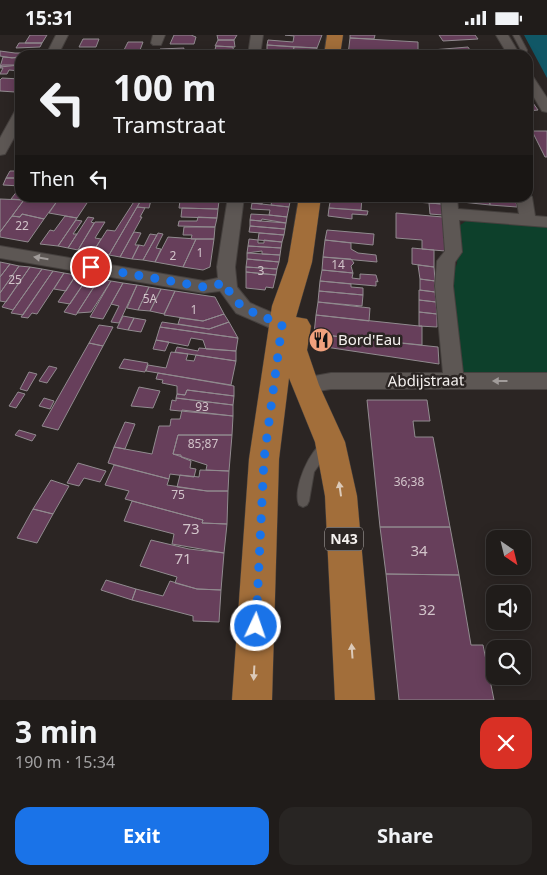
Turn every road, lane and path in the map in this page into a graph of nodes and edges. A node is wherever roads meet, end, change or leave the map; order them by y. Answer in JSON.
{"nodes":[{"id":1,"x":62,"y":35,"type":"edge"},
{"id":2,"x":257,"y":35,"type":"edge"},
{"id":3,"x":335,"y":35,"type":"edge"},
{"id":4,"x":502,"y":35,"type":"edge"},
{"id":5,"x":516,"y":35,"type":"edge"},
{"id":6,"x":54,"y":50,"type":"edge"},
{"id":7,"x":255,"y":50,"type":"edge"},
{"id":8,"x":333,"y":50,"type":"edge"},
{"id":9,"x":511,"y":50,"type":"edge"},
{"id":10,"x":524,"y":50,"type":"edge"},
{"id":11,"x":533,"y":86,"type":"edge"},
{"id":12,"x":547,"y":108,"type":"edge"},
{"id":13,"x":15,"y":123,"type":"edge"},
{"id":14,"x":0,"y":151,"type":"edge"},
{"id":15,"x":236,"y":202,"type":"edge"},
{"id":16,"x":309,"y":202,"type":"edge"},
{"id":17,"x":525,"y":202,"type":"edge"},
{"id":18,"x":450,"y":206,"type":"edge"},
{"id":19,"x":528,"y":220,"type":"junction"},
{"id":20,"x":547,"y":222,"type":"edge"},
{"id":21,"x":0,"y":252,"type":"edge"},
{"id":22,"x":230,"y":291,"type":"junction"},
{"id":23,"x":289,"y":313,"type":"junction"},
{"id":24,"x":454,"y":381,"type":"junction"},
{"id":25,"x":547,"y":381,"type":"edge"},
{"id":26,"x":290,"y":385,"type":"junction"},
{"id":27,"x":330,"y":442,"type":"junction"},
{"id":28,"x":303,"y":501,"type":"dead end"},
{"id":29,"x":252,"y":700,"type":"edge"},
{"id":30,"x":355,"y":700,"type":"edge"}],
"edges":[{"from":1,"to":6,"type":"street"},
{"from":2,"to":7,"type":"street"},
{"from":3,"to":8,"type":"main road"},
{"from":4,"to":9,"type":"street"},
{"from":5,"to":10,"type":"lane"},
{"from":11,"to":12,"type":"street"},
{"from":13,"to":14,"type":"street"},
{"from":15,"to":22,"type":"street"},
{"from":16,"to":23,"type":"main road","number":"N43"},
{"from":17,"to":19,"type":"street"},
{"from":18,"to":19,"type":"street"},
{"from":18,"to":24,"type":"street"},
{"from":19,"to":20,"type":"street"},
{"from":22,"to":21,"type":"street","one_way":true},
{"from":22,"to":23,"type":"street"},
{"from":23,"to":26,"type":"main road","number":"N43"},
{"from":23,"to":26,"type":"main road","number":"N43"},
{"from":25,"to":24,"type":"street","name":"Abdijstraat","one_way":true},
{"from":24,"to":26,"type":"street","name":"Abdijstraat"},
{"from":26,"to":27,"type":"main road","number":"N43"},
{"from":26,"to":29,"type":"main road","number":"N43","one_way":true},
{"from":27,"to":28,"type":"lane"},
{"from":30,"to":27,"type":"main road","number":"N43","one_way":true}]}
